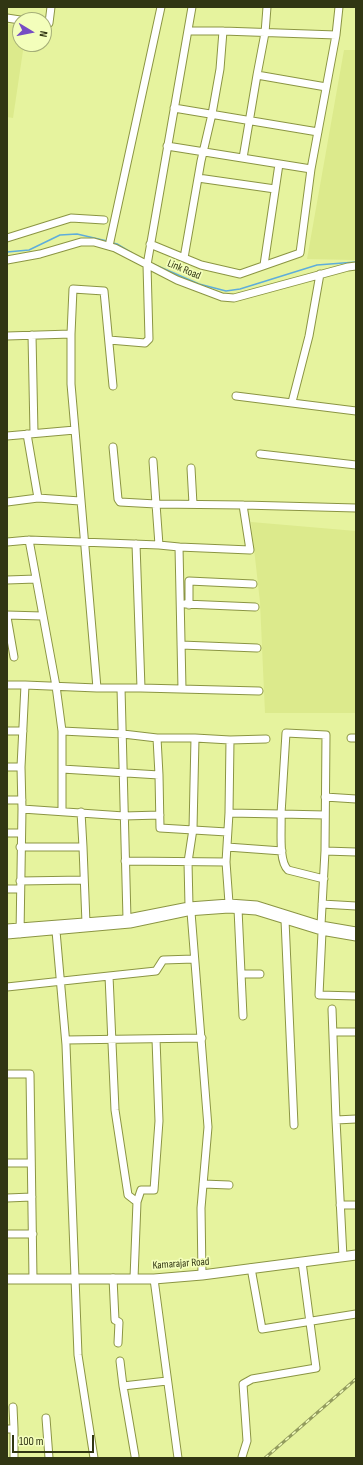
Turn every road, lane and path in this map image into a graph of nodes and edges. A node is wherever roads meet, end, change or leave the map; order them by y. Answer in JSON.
{"nodes":[{"id":1,"x":161,"y":7,"type":"edge"},
{"id":2,"x":192,"y":7,"type":"edge"},
{"id":3,"x":267,"y":7,"type":"edge"},
{"id":4,"x":339,"y":7,"type":"edge"},
{"id":5,"x":188,"y":31,"type":"junction"},
{"id":6,"x":223,"y":31,"type":"junction"},
{"id":7,"x":265,"y":33,"type":"junction"},
{"id":8,"x":336,"y":34,"type":"junction"},
{"id":9,"x":257,"y":75,"type":"junction"},
{"id":10,"x":326,"y":87,"type":"junction"},
{"id":11,"x":174,"y":108,"type":"junction"},
{"id":12,"x":212,"y":114,"type":"junction"},
{"id":13,"x":250,"y":120,"type":"junction"},
{"id":14,"x":318,"y":132,"type":"junction"},
{"id":15,"x":168,"y":146,"type":"junction"},
{"id":16,"x":204,"y":152,"type":"junction"},
{"id":17,"x":243,"y":158,"type":"junction"},
{"id":18,"x":279,"y":164,"type":"junction"},
{"id":19,"x":311,"y":169,"type":"junction"},
{"id":20,"x":198,"y":178,"type":"junction"},
{"id":21,"x":275,"y":189,"type":"junction"},
{"id":22,"x":104,"y":220,"type":"dead end"},
{"id":23,"x":7,"y":238,"type":"edge"},
{"id":24,"x":110,"y":243,"type":"junction"},
{"id":25,"x":150,"y":244,"type":"junction"},
{"id":26,"x":184,"y":258,"type":"junction"},
{"id":27,"x":7,"y":260,"type":"edge"},
{"id":28,"x":147,"y":262,"type":"junction"},
{"id":29,"x":264,"y":265,"type":"junction"},
{"id":30,"x":356,"y":266,"type":"edge"},
{"id":31,"x":320,"y":274,"type":"junction"},
{"id":32,"x":71,"y":334,"type":"junction"},
{"id":33,"x":32,"y":335,"type":"junction"},
{"id":34,"x":7,"y":336,"type":"edge"},
{"id":35,"x":109,"y":340,"type":"junction"},
{"id":36,"x":113,"y":386,"type":"dead end"},
{"id":37,"x":236,"y":396,"type":"dead end"},
{"id":38,"x":292,"y":402,"type":"junction"},
{"id":39,"x":356,"y":411,"type":"edge"},
{"id":40,"x":75,"y":430,"type":"junction"},
{"id":41,"x":31,"y":434,"type":"junction"},
{"id":42,"x":7,"y":436,"type":"edge"},
{"id":43,"x":113,"y":447,"type":"dead end"},
{"id":44,"x":260,"y":454,"type":"dead end"},
{"id":45,"x":153,"y":461,"type":"dead end"},
{"id":46,"x":356,"y":465,"type":"edge"},
{"id":47,"x":191,"y":468,"type":"dead end"},
{"id":48,"x":38,"y":498,"type":"junction"},
{"id":49,"x":80,"y":501,"type":"junction"},
{"id":50,"x":7,"y":502,"type":"edge"},
{"id":51,"x":156,"y":504,"type":"junction"},
{"id":52,"x":193,"y":504,"type":"junction"},
{"id":53,"x":243,"y":505,"type":"junction"},
{"id":54,"x":356,"y":508,"type":"edge"},
{"id":55,"x":29,"y":540,"type":"junction"},
{"id":56,"x":7,"y":542,"type":"edge"},
{"id":57,"x":84,"y":543,"type":"junction"},
{"id":58,"x":136,"y":544,"type":"junction"},
{"id":59,"x":159,"y":545,"type":"junction"},
{"id":60,"x":179,"y":547,"type":"junction"},
{"id":61,"x":36,"y":579,"type":"junction"},
{"id":62,"x":7,"y":580,"type":"edge"},
{"id":63,"x":253,"y":584,"type":"dead end"},
{"id":64,"x":180,"y":604,"type":"junction"},
{"id":65,"x":189,"y":604,"type":"junction"},
{"id":66,"x":255,"y":607,"type":"dead end"},
{"id":67,"x":7,"y":616,"type":"edge"},
{"id":68,"x":42,"y":616,"type":"junction"},
{"id":69,"x":181,"y":645,"type":"junction"},
{"id":70,"x":256,"y":648,"type":"dead end"},
{"id":71,"x":14,"y":657,"type":"dead end"},
{"id":72,"x":7,"y":685,"type":"edge"},
{"id":73,"x":24,"y":686,"type":"junction"},
{"id":74,"x":56,"y":686,"type":"junction"},
{"id":75,"x":97,"y":688,"type":"junction"},
{"id":76,"x":121,"y":688,"type":"junction"},
{"id":77,"x":141,"y":688,"type":"junction"},
{"id":78,"x":182,"y":689,"type":"junction"},
{"id":79,"x":259,"y":691,"type":"dead end"},
{"id":80,"x":7,"y":731,"type":"edge"},
{"id":81,"x":23,"y":731,"type":"junction"},
{"id":82,"x":62,"y":731,"type":"junction"},
{"id":83,"x":123,"y":734,"type":"junction"},
{"id":84,"x":157,"y":738,"type":"junction"},
{"id":85,"x":195,"y":738,"type":"junction"},
{"id":86,"x":266,"y":739,"type":"dead end"},
{"id":87,"x":230,"y":740,"type":"junction"},
{"id":88,"x":7,"y":767,"type":"edge"},
{"id":89,"x":21,"y":767,"type":"junction"},
{"id":90,"x":62,"y":769,"type":"junction"},
{"id":91,"x":124,"y":773,"type":"junction"},
{"id":92,"x":159,"y":775,"type":"junction"},
{"id":93,"x":325,"y":797,"type":"junction"},
{"id":94,"x":356,"y":799,"type":"edge"},
{"id":95,"x":7,"y":800,"type":"edge"},
{"id":96,"x":22,"y":800,"type":"junction"},
{"id":97,"x":22,"y":809,"type":"junction"},
{"id":98,"x":62,"y":811,"type":"junction"},
{"id":99,"x":81,"y":812,"type":"junction"},
{"id":100,"x":229,"y":813,"type":"junction"},
{"id":101,"x":282,"y":814,"type":"junction"},
{"id":102,"x":325,"y":814,"type":"junction"},
{"id":103,"x":160,"y":815,"type":"junction"},
{"id":104,"x":124,"y":816,"type":"junction"},
{"id":105,"x":193,"y":830,"type":"junction"},
{"id":106,"x":227,"y":832,"type":"junction"},
{"id":107,"x":7,"y":833,"type":"edge"},
{"id":108,"x":21,"y":833,"type":"junction"},
{"id":109,"x":20,"y":847,"type":"junction"},
{"id":110,"x":227,"y":847,"type":"junction"},
{"id":111,"x":83,"y":848,"type":"junction"},
{"id":112,"x":282,"y":851,"type":"junction"},
{"id":113,"x":325,"y":851,"type":"junction"},
{"id":114,"x":356,"y":852,"type":"edge"},
{"id":115,"x":125,"y":861,"type":"junction"},
{"id":116,"x":188,"y":862,"type":"junction"},
{"id":117,"x":226,"y":862,"type":"junction"},
{"id":118,"x":324,"y":878,"type":"junction"},
{"id":119,"x":84,"y":880,"type":"junction"},
{"id":120,"x":20,"y":881,"type":"junction"},
{"id":121,"x":7,"y":889,"type":"edge"},
{"id":122,"x":20,"y":889,"type":"junction"},
{"id":123,"x":229,"y":903,"type":"junction"},
{"id":124,"x":322,"y":904,"type":"junction"},
{"id":125,"x":356,"y":906,"type":"edge"},
{"id":126,"x":190,"y":909,"type":"junction"},
{"id":127,"x":238,"y":909,"type":"junction"},
{"id":128,"x":127,"y":919,"type":"junction"},
{"id":129,"x":285,"y":920,"type":"junction"},
{"id":130,"x":86,"y":923,"type":"junction"},
{"id":131,"x":7,"y":928,"type":"edge"},
{"id":132,"x":322,"y":928,"type":"junction"},
{"id":133,"x":20,"y":931,"type":"junction"},
{"id":134,"x":56,"y":931,"type":"junction"},
{"id":135,"x":356,"y":931,"type":"edge"},
{"id":136,"x":7,"y":935,"type":"edge"},
{"id":137,"x":356,"y":937,"type":"edge"},
{"id":138,"x":194,"y":959,"type":"junction"},
{"id":139,"x":242,"y":974,"type":"junction"},
{"id":140,"x":260,"y":974,"type":"dead end"},
{"id":141,"x":109,"y":976,"type":"junction"},
{"id":142,"x":61,"y":980,"type":"junction"},
{"id":143,"x":7,"y":987,"type":"edge"},
{"id":144,"x":356,"y":996,"type":"edge"},
{"id":145,"x":332,"y":1009,"type":"dead end"},
{"id":146,"x":244,"y":1016,"type":"dead end"},
{"id":147,"x":333,"y":1032,"type":"junction"},
{"id":148,"x":356,"y":1032,"type":"edge"},
{"id":149,"x":202,"y":1038,"type":"junction"},
{"id":150,"x":112,"y":1039,"type":"junction"},
{"id":151,"x":156,"y":1039,"type":"junction"},
{"id":152,"x":66,"y":1040,"type":"junction"},
{"id":153,"x":7,"y":1074,"type":"edge"},
{"id":154,"x":356,"y":1119,"type":"edge"},
{"id":155,"x":336,"y":1120,"type":"junction"},
{"id":156,"x":294,"y":1126,"type":"dead end"},
{"id":157,"x":7,"y":1163,"type":"edge"},
{"id":158,"x":31,"y":1163,"type":"junction"},
{"id":159,"x":203,"y":1184,"type":"junction"},
{"id":160,"x":229,"y":1185,"type":"dead end"},
{"id":161,"x":32,"y":1197,"type":"junction"},
{"id":162,"x":7,"y":1198,"type":"edge"},
{"id":163,"x":137,"y":1202,"type":"junction"},
{"id":164,"x":340,"y":1205,"type":"junction"},
{"id":165,"x":356,"y":1205,"type":"edge"},
{"id":166,"x":7,"y":1234,"type":"edge"},
{"id":167,"x":33,"y":1234,"type":"junction"},
{"id":168,"x":356,"y":1255,"type":"edge"},
{"id":169,"x":343,"y":1257,"type":"junction"},
{"id":170,"x":302,"y":1262,"type":"junction"},
{"id":171,"x":251,"y":1268,"type":"junction"},
{"id":172,"x":202,"y":1275,"type":"junction"},
{"id":173,"x":113,"y":1278,"type":"junction"},
{"id":174,"x":134,"y":1278,"type":"junction"},
{"id":175,"x":7,"y":1279,"type":"edge"},
{"id":176,"x":33,"y":1279,"type":"junction"},
{"id":177,"x":75,"y":1279,"type":"junction"},
{"id":178,"x":154,"y":1279,"type":"junction"},
{"id":179,"x":356,"y":1314,"type":"edge"},
{"id":180,"x":310,"y":1322,"type":"junction"},
{"id":181,"x":118,"y":1343,"type":"dead end"},
{"id":182,"x":120,"y":1361,"type":"dead end"},
{"id":183,"x":167,"y":1381,"type":"junction"},
{"id":184,"x":123,"y":1386,"type":"junction"},
{"id":185,"x":13,"y":1407,"type":"dead end"},
{"id":186,"x":46,"y":1418,"type":"dead end"},
{"id":187,"x":11,"y":1429,"type":"edge"},
{"id":188,"x":135,"y":1456,"type":"dead end"},
{"id":189,"x":242,"y":1457,"type":"dead end"},
{"id":190,"x":14,"y":1458,"type":"edge"},
{"id":191,"x":49,"y":1458,"type":"edge"},
{"id":192,"x":94,"y":1458,"type":"edge"},
{"id":193,"x":178,"y":1458,"type":"edge"}],
"edges":[{"from":1,"to":24,"type":"street"},
{"from":2,"to":5,"type":"street"},
{"from":3,"to":7,"type":"street"},
{"from":4,"to":8,"type":"street"},
{"from":5,"to":6,"type":"street"},
{"from":5,"to":11,"type":"street"},
{"from":6,"to":7,"type":"street"},
{"from":6,"to":12,"type":"street"},
{"from":7,"to":8,"type":"street"},
{"from":7,"to":9,"type":"street"},
{"from":8,"to":10,"type":"street"},
{"from":9,"to":10,"type":"street"},
{"from":9,"to":13,"type":"street"},
{"from":10,"to":14,"type":"street"},
{"from":11,"to":12,"type":"street"},
{"from":11,"to":15,"type":"street"},
{"from":12,"to":13,"type":"street"},
{"from":12,"to":16,"type":"street"},
{"from":13,"to":14,"type":"street"},
{"from":13,"to":17,"type":"street"},
{"from":14,"to":19,"type":"street"},
{"from":15,"to":16,"type":"street"},
{"from":15,"to":25,"type":"street"},
{"from":16,"to":17,"type":"street"},
{"from":16,"to":20,"type":"street"},
{"from":17,"to":18,"type":"street"},
{"from":18,"to":19,"type":"street"},
{"from":18,"to":21,"type":"street"},
{"from":19,"to":29,"type":"street"},
{"from":20,"to":21,"type":"street"},
{"from":20,"to":26,"type":"street"},
{"from":21,"to":29,"type":"street"},
{"from":22,"to":23,"type":"street"},
{"from":24,"to":27,"type":"street","name":"Link Road"},
{"from":24,"to":28,"type":"street","name":"Link Road"},
{"from":25,"to":26,"type":"street"},
{"from":25,"to":28,"type":"street"},
{"from":26,"to":29,"type":"street"},
{"from":28,"to":31,"type":"street","name":"Link Road"},
{"from":28,"to":35,"type":"street"},
{"from":30,"to":31,"type":"street","name":"Link Road"},
{"from":31,"to":38,"type":"street"},
{"from":32,"to":33,"type":"street"},
{"from":32,"to":35,"type":"street"},
{"from":32,"to":40,"type":"street"},
{"from":33,"to":34,"type":"street"},
{"from":33,"to":41,"type":"street"},
{"from":35,"to":36,"type":"street"},
{"from":37,"to":38,"type":"street"},
{"from":38,"to":39,"type":"street"},
{"from":40,"to":41,"type":"street"},
{"from":40,"to":49,"type":"street"},
{"from":41,"to":42,"type":"street"},
{"from":41,"to":48,"type":"street"},
{"from":43,"to":51,"type":"street"},
{"from":44,"to":46,"type":"street"},
{"from":45,"to":51,"type":"street"},
{"from":47,"to":52,"type":"street"},
{"from":48,"to":49,"type":"street"},
{"from":48,"to":50,"type":"street"},
{"from":49,"to":57,"type":"street"},
{"from":51,"to":52,"type":"street"},
{"from":51,"to":59,"type":"street"},
{"from":52,"to":53,"type":"street"},
{"from":53,"to":54,"type":"street"},
{"from":53,"to":60,"type":"street"},
{"from":55,"to":56,"type":"street"},
{"from":55,"to":57,"type":"street"},
{"from":55,"to":61,"type":"street"},
{"from":57,"to":58,"type":"street"},
{"from":57,"to":75,"type":"street"},
{"from":58,"to":59,"type":"street"},
{"from":58,"to":77,"type":"street"},
{"from":59,"to":60,"type":"street"},
{"from":60,"to":64,"type":"street"},
{"from":61,"to":62,"type":"street"},
{"from":61,"to":68,"type":"street"},
{"from":63,"to":65,"type":"street"},
{"from":64,"to":65,"type":"street"},
{"from":64,"to":69,"type":"street"},
{"from":65,"to":66,"type":"street"},
{"from":67,"to":68,"type":"street"},
{"from":67,"to":71,"type":"street"},
{"from":68,"to":74,"type":"street"},
{"from":69,"to":70,"type":"street"},
{"from":69,"to":78,"type":"street"},
{"from":72,"to":73,"type":"street"},
{"from":73,"to":74,"type":"street"},
{"from":73,"to":81,"type":"street"},
{"from":74,"to":75,"type":"street"},
{"from":74,"to":82,"type":"street"},
{"from":75,"to":76,"type":"street"},
{"from":76,"to":77,"type":"street"},
{"from":76,"to":83,"type":"street"},
{"from":77,"to":78,"type":"street"},
{"from":78,"to":79,"type":"street"},
{"from":80,"to":81,"type":"street"},
{"from":81,"to":89,"type":"street"},
{"from":82,"to":83,"type":"street"},
{"from":82,"to":90,"type":"street"},
{"from":83,"to":84,"type":"street"},
{"from":83,"to":91,"type":"street"},
{"from":84,"to":85,"type":"street"},
{"from":84,"to":92,"type":"street"},
{"from":85,"to":87,"type":"street"},
{"from":85,"to":105,"type":"street"},
{"from":86,"to":87,"type":"street"},
{"from":87,"to":100,"type":"street"},
{"from":88,"to":89,"type":"street"},
{"from":89,"to":96,"type":"street"},
{"from":90,"to":91,"type":"street"},
{"from":90,"to":98,"type":"street"},
{"from":91,"to":92,"type":"street"},
{"from":91,"to":104,"type":"street"},
{"from":92,"to":103,"type":"street"},
{"from":93,"to":94,"type":"street"},
{"from":93,"to":101,"type":"street"},
{"from":93,"to":102,"type":"street"},
{"from":95,"to":96,"type":"street"},
{"from":96,"to":97,"type":"street"},
{"from":97,"to":98,"type":"street"},
{"from":97,"to":108,"type":"street"},
{"from":98,"to":99,"type":"street"},
{"from":99,"to":104,"type":"street"},
{"from":99,"to":111,"type":"street"},
{"from":100,"to":101,"type":"street"},
{"from":100,"to":106,"type":"street"},
{"from":101,"to":102,"type":"street"},
{"from":101,"to":112,"type":"street"},
{"from":102,"to":113,"type":"street"},
{"from":103,"to":104,"type":"street"},
{"from":103,"to":105,"type":"street"},
{"from":104,"to":115,"type":"street"},
{"from":105,"to":106,"type":"street"},
{"from":105,"to":116,"type":"street"},
{"from":106,"to":110,"type":"street"},
{"from":107,"to":108,"type":"street"},
{"from":108,"to":109,"type":"street"},
{"from":109,"to":111,"type":"street"},
{"from":109,"to":120,"type":"street"},
{"from":110,"to":112,"type":"street"},
{"from":110,"to":117,"type":"street"},
{"from":111,"to":119,"type":"street"},
{"from":112,"to":118,"type":"street"},
{"from":113,"to":114,"type":"street"},
{"from":113,"to":118,"type":"street"},
{"from":115,"to":116,"type":"street"},
{"from":115,"to":128,"type":"street"},
{"from":116,"to":117,"type":"street"},
{"from":116,"to":126,"type":"street"},
{"from":117,"to":123,"type":"street"},
{"from":118,"to":124,"type":"street"},
{"from":119,"to":120,"type":"street"},
{"from":119,"to":130,"type":"street"},
{"from":120,"to":122,"type":"street"},
{"from":121,"to":122,"type":"street"},
{"from":122,"to":133,"type":"street"},
{"from":123,"to":126,"type":"street"},
{"from":123,"to":132,"type":"street"},
{"from":124,"to":125,"type":"street"},
{"from":124,"to":132,"type":"street"},
{"from":126,"to":127,"type":"street"},
{"from":126,"to":128,"type":"street"},
{"from":126,"to":134,"type":"street"},
{"from":126,"to":138,"type":"street"},
{"from":127,"to":129,"type":"street"},
{"from":127,"to":139,"type":"street"},
{"from":128,"to":130,"type":"street"},
{"from":129,"to":132,"type":"street"},
{"from":129,"to":156,"type":"street"},
{"from":130,"to":133,"type":"street"},
{"from":131,"to":133,"type":"street"},
{"from":132,"to":135,"type":"street"},
{"from":132,"to":137,"type":"street"},
{"from":132,"to":144,"type":"street"},
{"from":133,"to":134,"type":"street"},
{"from":133,"to":136,"type":"street"},
{"from":134,"to":142,"type":"street"},
{"from":138,"to":141,"type":"street"},
{"from":138,"to":149,"type":"street"},
{"from":139,"to":140,"type":"street"},
{"from":139,"to":146,"type":"street"},
{"from":141,"to":142,"type":"street"},
{"from":141,"to":150,"type":"street"},
{"from":142,"to":143,"type":"street"},
{"from":142,"to":152,"type":"street"},
{"from":145,"to":147,"type":"street"},
{"from":147,"to":148,"type":"street"},
{"from":147,"to":155,"type":"street"},
{"from":149,"to":151,"type":"street"},
{"from":149,"to":159,"type":"street"},
{"from":150,"to":151,"type":"street"},
{"from":150,"to":152,"type":"street"},
{"from":150,"to":163,"type":"street"},
{"from":151,"to":163,"type":"street"},
{"from":152,"to":177,"type":"street"},
{"from":153,"to":158,"type":"street"},
{"from":154,"to":155,"type":"street"},
{"from":155,"to":164,"type":"street"},
{"from":157,"to":158,"type":"street"},
{"from":158,"to":161,"type":"street"},
{"from":159,"to":160,"type":"street"},
{"from":159,"to":172,"type":"street"},
{"from":161,"to":162,"type":"street"},
{"from":161,"to":167,"type":"street"},
{"from":163,"to":174,"type":"street"},
{"from":164,"to":165,"type":"street"},
{"from":164,"to":169,"type":"street"},
{"from":166,"to":167,"type":"street"},
{"from":167,"to":176,"type":"street"},
{"from":168,"to":169,"type":"main road","name":"Kamarajar Road"},
{"from":169,"to":170,"type":"main road","name":"Kamarajar Road"},
{"from":170,"to":171,"type":"main road","name":"Kamarajar Road"},
{"from":170,"to":180,"type":"street"},
{"from":171,"to":172,"type":"main road","name":"Kamarajar Road"},
{"from":171,"to":180,"type":"street"},
{"from":172,"to":178,"type":"main road","name":"Kamarajar Road"},
{"from":173,"to":174,"type":"main road","name":"Kamarajar Road"},
{"from":173,"to":177,"type":"main road","name":"Kamarajar Road"},
{"from":173,"to":181,"type":"street"},
{"from":174,"to":178,"type":"main road","name":"Kamarajar Road"},
{"from":175,"to":176,"type":"main road","name":"Kamarajar Road"},
{"from":176,"to":177,"type":"main road","name":"Kamarajar Road"},
{"from":177,"to":192,"type":"street"},
{"from":178,"to":183,"type":"street"},
{"from":179,"to":180,"type":"street"},
{"from":180,"to":189,"type":"street"},
{"from":182,"to":184,"type":"street"},
{"from":183,"to":184,"type":"street"},
{"from":183,"to":193,"type":"street"},
{"from":184,"to":188,"type":"street"},
{"from":185,"to":187,"type":"street"},
{"from":186,"to":191,"type":"street"},
{"from":187,"to":190,"type":"street"}]}
